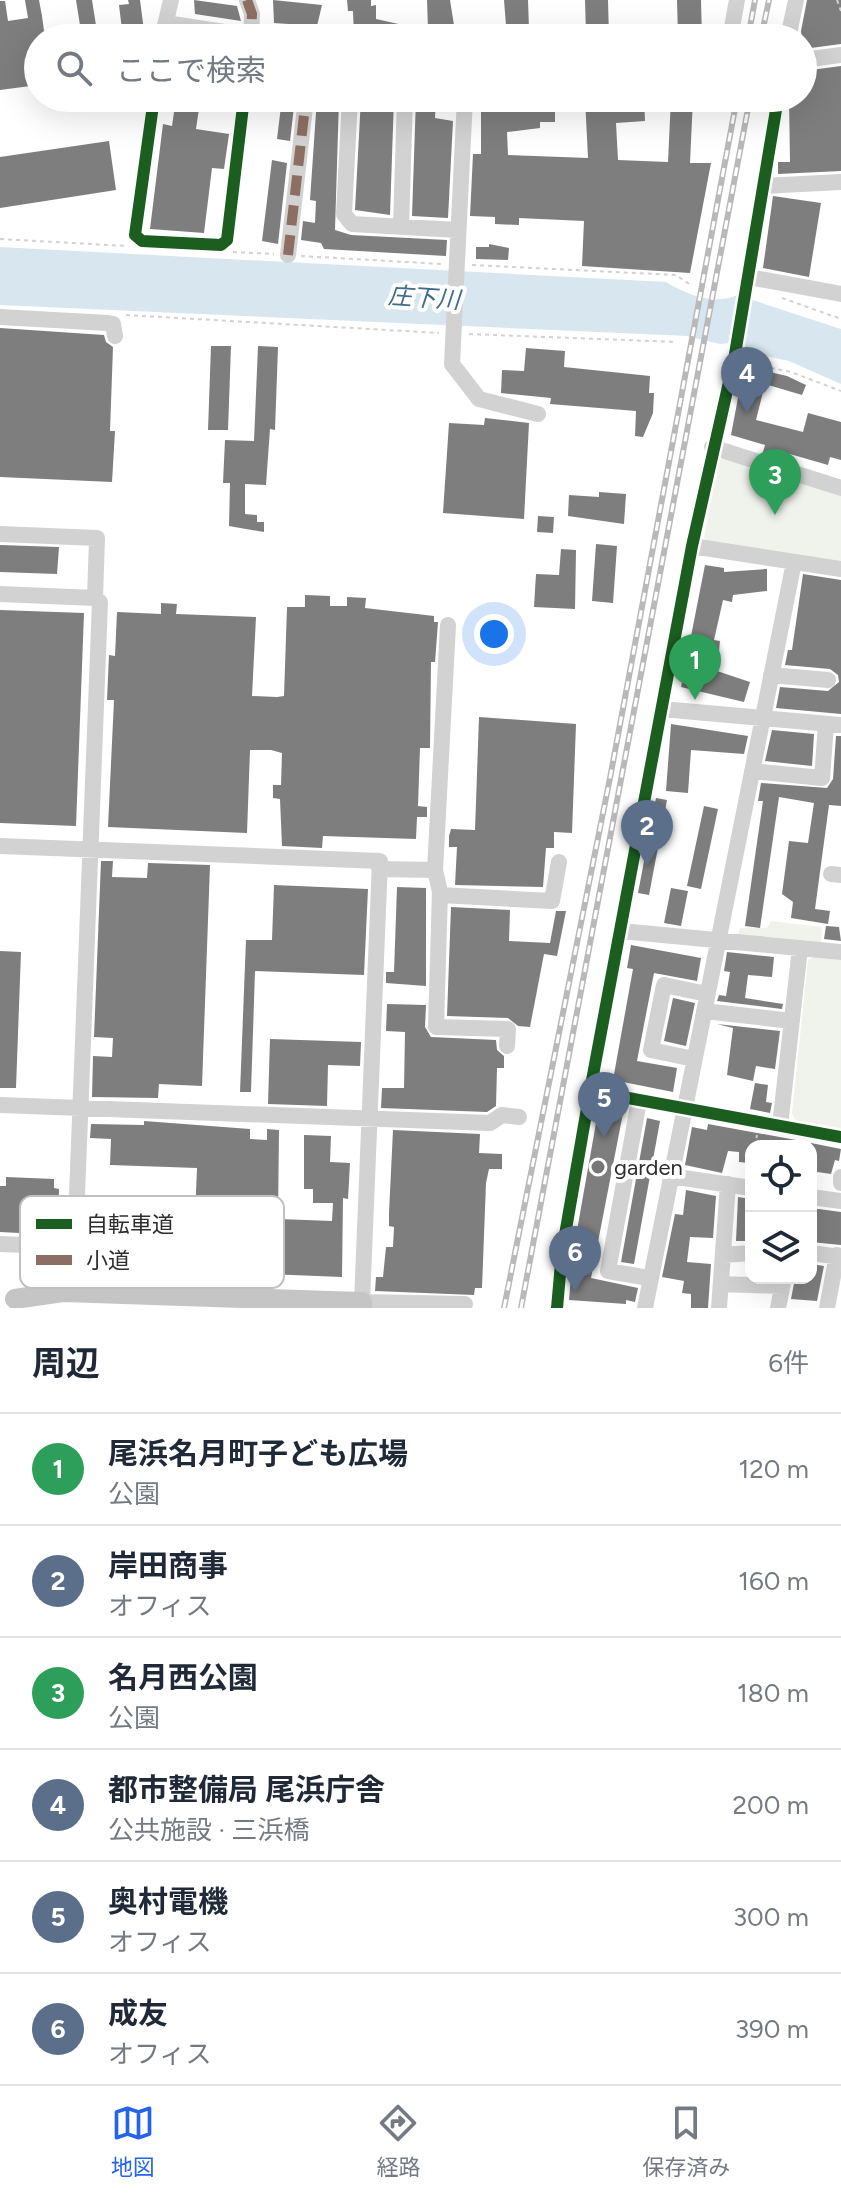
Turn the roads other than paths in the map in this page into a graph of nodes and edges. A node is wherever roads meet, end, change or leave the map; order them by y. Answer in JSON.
{"nodes":[{"id":1,"x":171,"y":0,"type":"edge"},
{"id":2,"x":247,"y":0,"type":"edge"},
{"id":3,"x":737,"y":0,"type":"edge"},
{"id":4,"x":796,"y":0,"type":"edge"},
{"id":5,"x":165,"y":24,"type":"edge"},
{"id":6,"x":253,"y":24,"type":"edge"},
{"id":7,"x":733,"y":24,"type":"edge"},
{"id":8,"x":791,"y":24,"type":"edge"},
{"id":9,"x":841,"y":55,"type":"edge"},
{"id":10,"x":817,"y":58,"type":"edge"},
{"id":11,"x":152,"y":112,"type":"edge"},
{"id":12,"x":242,"y":112,"type":"edge"},
{"id":13,"x":304,"y":112,"type":"edge"},
{"id":14,"x":349,"y":112,"type":"edge"},
{"id":15,"x":405,"y":112,"type":"edge"},
{"id":16,"x":464,"y":112,"type":"edge"},
{"id":17,"x":776,"y":112,"type":"edge"},
{"id":18,"x":841,"y":182,"type":"edge"},
{"id":19,"x":763,"y":186,"type":"junction"},
{"id":20,"x":401,"y":226,"type":"junction"},
{"id":21,"x":458,"y":230,"type":"junction"},
{"id":22,"x":288,"y":255,"type":"dead end"},
{"id":23,"x":748,"y":286,"type":"junction"},
{"id":24,"x":841,"y":294,"type":"edge"},
{"id":25,"x":0,"y":317,"type":"edge"},
{"id":26,"x":115,"y":336,"type":"dead end"},
{"id":27,"x":538,"y":414,"type":"dead end"},
{"id":28,"x":712,"y":447,"type":"junction"},
{"id":29,"x":841,"y":488,"type":"edge"},
{"id":30,"x":0,"y":534,"type":"edge"},
{"id":31,"x":692,"y":546,"type":"junction"},
{"id":32,"x":794,"y":562,"type":"junction"},
{"id":33,"x":841,"y":569,"type":"edge"},
{"id":34,"x":0,"y":594,"type":"edge"},
{"id":35,"x":95,"y":598,"type":"junction"},
{"id":36,"x":448,"y":625,"type":"dead end"},
{"id":37,"x":771,"y":675,"type":"junction"},
{"id":38,"x":828,"y":680,"type":"dead end"},
{"id":39,"x":662,"y":709,"type":"junction"},
{"id":40,"x":763,"y":719,"type":"junction"},
{"id":41,"x":833,"y":724,"type":"edge"},
{"id":42,"x":752,"y":771,"type":"junction"},
{"id":43,"x":0,"y":846,"type":"edge"},
{"id":44,"x":90,"y":850,"type":"junction"},
{"id":45,"x":559,"y":862,"type":"dead end"},
{"id":46,"x":379,"y":869,"type":"junction"},
{"id":47,"x":435,"y":870,"type":"junction"},
{"id":48,"x":440,"y":895,"type":"junction"},
{"id":49,"x":621,"y":931,"type":"junction"},
{"id":50,"x":718,"y":940,"type":"junction"},
{"id":51,"x":800,"y":948,"type":"junction"},
{"id":52,"x":841,"y":952,"type":"edge"},
{"id":53,"x":705,"y":1002,"type":"junction"},
{"id":54,"x":792,"y":1021,"type":"junction"},
{"id":55,"x":507,"y":1046,"type":"dead end"},
{"id":56,"x":694,"y":1059,"type":"junction"},
{"id":57,"x":590,"y":1091,"type":"junction"},
{"id":58,"x":639,"y":1101,"type":"junction"},
{"id":59,"x":0,"y":1105,"type":"edge"},
{"id":60,"x":80,"y":1108,"type":"junction"},
{"id":61,"x":683,"y":1110,"type":"junction"},
{"id":62,"x":519,"y":1117,"type":"dead end"},
{"id":63,"x":370,"y":1118,"type":"junction"},
{"id":64,"x":780,"y":1126,"type":"junction"},
{"id":65,"x":841,"y":1137,"type":"edge"},
{"id":66,"x":802,"y":1139,"type":"edge"},
{"id":67,"x":670,"y":1176,"type":"junction"},
{"id":68,"x":728,"y":1184,"type":"junction"},
{"id":69,"x":745,"y":1187,"type":"edge"},
{"id":70,"x":77,"y":1196,"type":"edge"},
{"id":71,"x":817,"y":1198,"type":"edge"},
{"id":72,"x":841,"y":1201,"type":"edge"},
{"id":73,"x":0,"y":1244,"type":"edge"},
{"id":74,"x":20,"y":1245,"type":"edge"},
{"id":75,"x":745,"y":1253,"type":"edge"},
{"id":76,"x":817,"y":1254,"type":"edge"},
{"id":77,"x":723,"y":1255,"type":"junction"},
{"id":78,"x":839,"y":1256,"type":"edge"},
{"id":79,"x":649,"y":1278,"type":"junction"},
{"id":80,"x":745,"y":1283,"type":"edge"},
{"id":81,"x":721,"y":1284,"type":"junction"},
{"id":82,"x":783,"y":1284,"type":"edge"},
{"id":83,"x":8,"y":1299,"type":"edge"},
{"id":84,"x":465,"y":1304,"type":"dead end"},
{"id":85,"x":362,"y":1305,"type":"edge"},
{"id":86,"x":256,"y":1308,"type":"edge"},
{"id":87,"x":557,"y":1308,"type":"edge"},
{"id":88,"x":645,"y":1308,"type":"edge"},
{"id":89,"x":719,"y":1308,"type":"edge"},
{"id":90,"x":778,"y":1308,"type":"edge"},
{"id":91,"x":827,"y":1308,"type":"edge"}],
"edges":[{"from":1,"to":5,"type":"street"},
{"from":2,"to":6,"type":"street"},
{"from":3,"to":7,"type":"street"},
{"from":4,"to":8,"type":"street"},
{"from":9,"to":10,"type":"street"},
{"from":11,"to":12,"type":"street"},
{"from":13,"to":22,"type":"street"},
{"from":14,"to":20,"type":"street"},
{"from":15,"to":20,"type":"street"},
{"from":16,"to":21,"type":"street"},
{"from":17,"to":19,"type":"street"},
{"from":18,"to":19,"type":"street"},
{"from":19,"to":23,"type":"street"},
{"from":20,"to":21,"type":"street"},
{"from":21,"to":27,"type":"street"},
{"from":23,"to":24,"type":"street"},
{"from":23,"to":28,"type":"street"},
{"from":25,"to":26,"type":"street"},
{"from":28,"to":29,"type":"street"},
{"from":28,"to":31,"type":"street"},
{"from":30,"to":35,"type":"street"},
{"from":31,"to":32,"type":"street"},
{"from":31,"to":39,"type":"street"},
{"from":32,"to":33,"type":"street"},
{"from":32,"to":37,"type":"street"},
{"from":34,"to":35,"type":"street"},
{"from":35,"to":44,"type":"street"},
{"from":36,"to":47,"type":"street"},
{"from":37,"to":38,"type":"street"},
{"from":37,"to":40,"type":"street"},
{"from":39,"to":40,"type":"street"},
{"from":39,"to":49,"type":"street"},
{"from":40,"to":41,"type":"street"},
{"from":40,"to":42,"type":"street"},
{"from":41,"to":42,"type":"street"},
{"from":42,"to":50,"type":"street"},
{"from":43,"to":44,"type":"street"},
{"from":44,"to":46,"type":"street"},
{"from":44,"to":60,"type":"street"},
{"from":45,"to":48,"type":"street"},
{"from":46,"to":47,"type":"street"},
{"from":46,"to":63,"type":"street"},
{"from":47,"to":48,"type":"street"},
{"from":48,"to":55,"type":"street"},
{"from":49,"to":50,"type":"street"},
{"from":49,"to":57,"type":"street"},
{"from":50,"to":51,"type":"street"},
{"from":50,"to":53,"type":"street"},
{"from":51,"to":52,"type":"street"},
{"from":51,"to":54,"type":"street"},
{"from":53,"to":54,"type":"street"},
{"from":53,"to":56,"type":"street"},
{"from":53,"to":56,"type":"street"},
{"from":54,"to":64,"type":"street"},
{"from":56,"to":61,"type":"street"},
{"from":57,"to":58,"type":"street"},
{"from":57,"to":87,"type":"street"},
{"from":58,"to":61,"type":"street"},
{"from":58,"to":79,"type":"street"},
{"from":59,"to":60,"type":"street"},
{"from":60,"to":63,"type":"street"},
{"from":60,"to":70,"type":"street"},
{"from":61,"to":64,"type":"street"},
{"from":61,"to":67,"type":"street"},
{"from":62,"to":63,"type":"street"},
{"from":63,"to":85,"type":"street"},
{"from":64,"to":66,"type":"street"},
{"from":65,"to":66,"type":"street"},
{"from":67,"to":68,"type":"street"},
{"from":67,"to":79,"type":"street"},
{"from":68,"to":69,"type":"street"},
{"from":68,"to":77,"type":"street"},
{"from":71,"to":72,"type":"street"},
{"from":73,"to":74,"type":"street"},
{"from":75,"to":77,"type":"street"},
{"from":76,"to":78,"type":"street"},
{"from":77,"to":81,"type":"street"},
{"from":78,"to":91,"type":"street"},
{"from":79,"to":88,"type":"street"},
{"from":80,"to":81,"type":"street"},
{"from":81,"to":89,"type":"street"},
{"from":82,"to":90,"type":"street"},
{"from":83,"to":85,"type":"main road"},
{"from":83,"to":86,"type":"main road"},
{"from":84,"to":85,"type":"street"}]}
